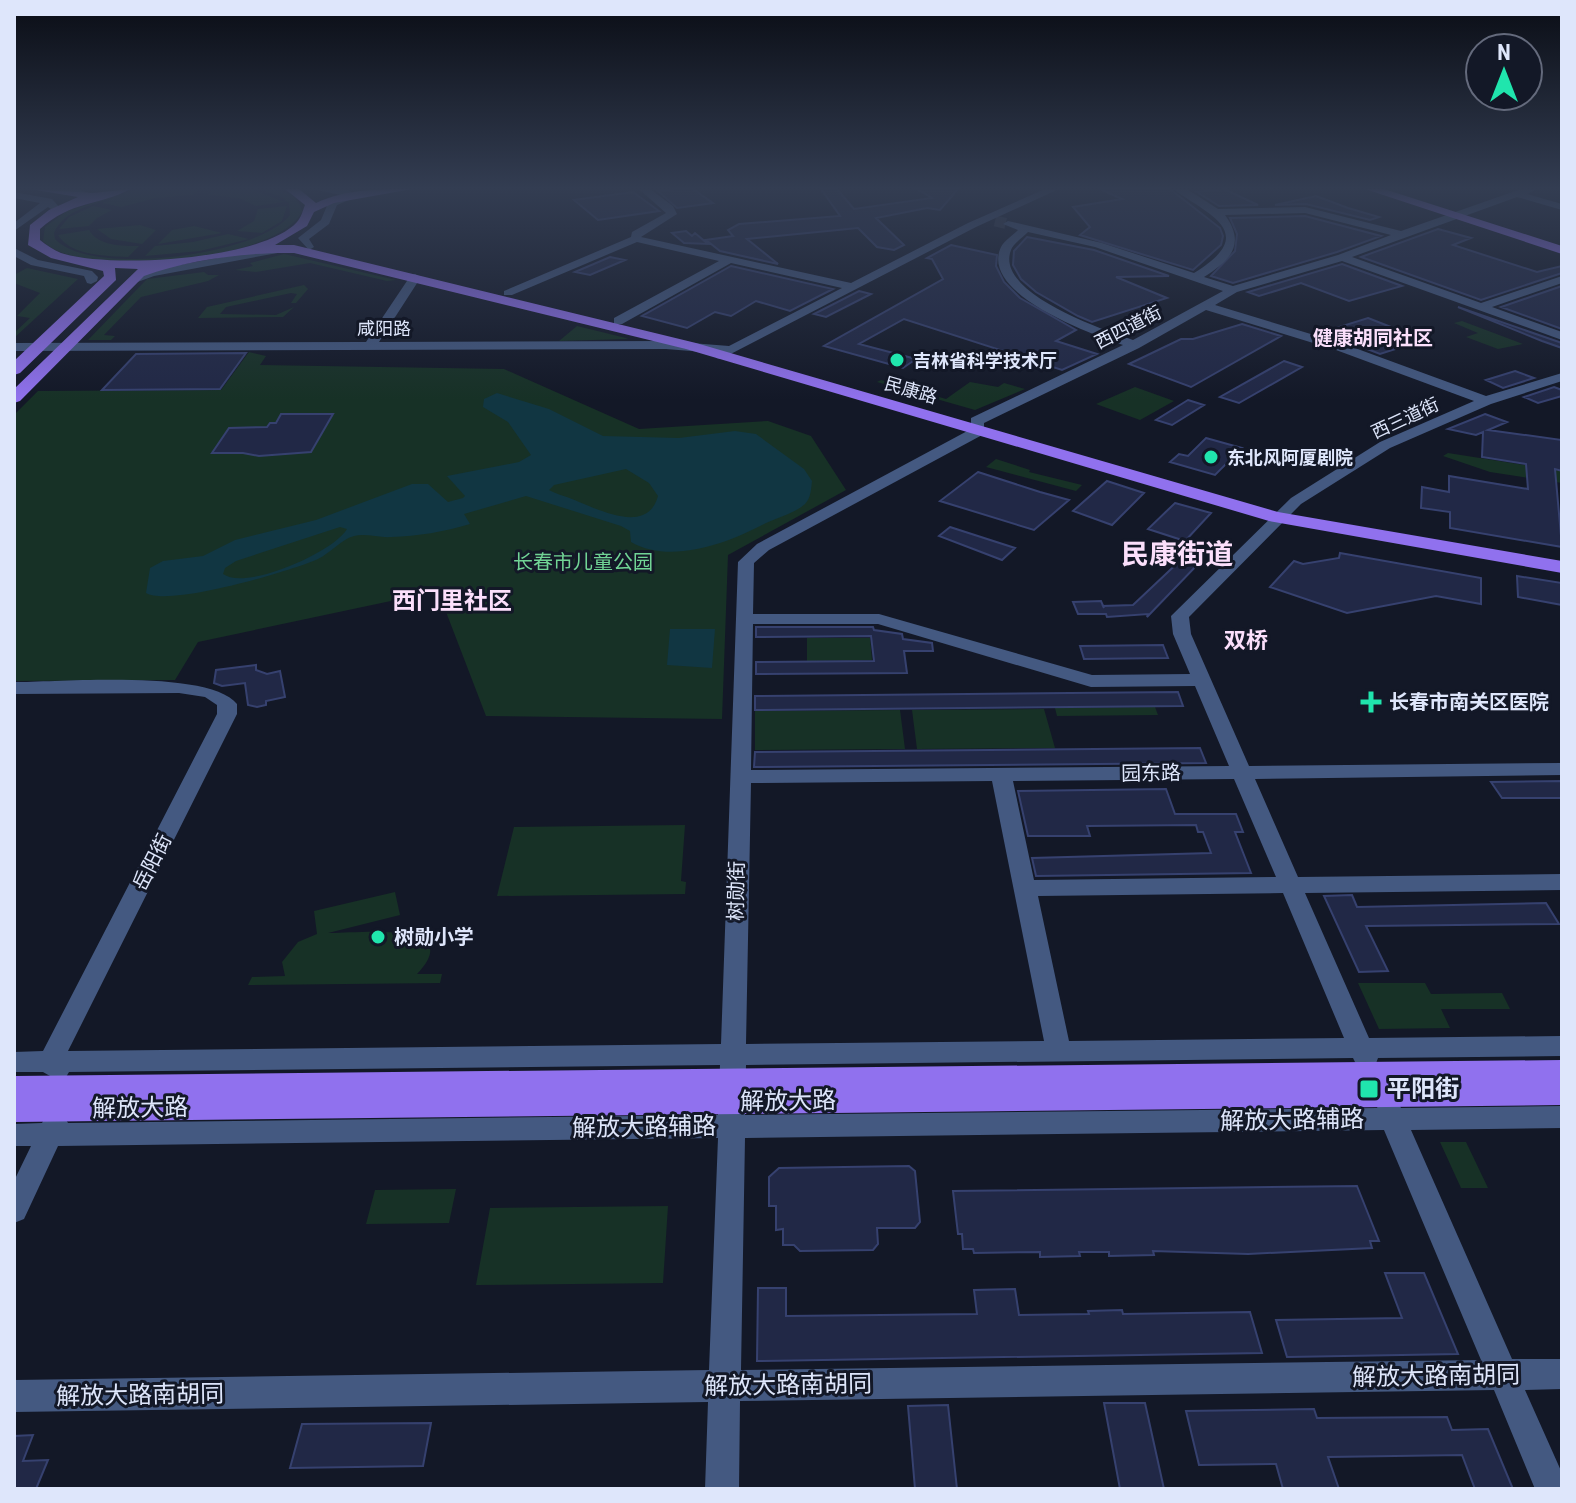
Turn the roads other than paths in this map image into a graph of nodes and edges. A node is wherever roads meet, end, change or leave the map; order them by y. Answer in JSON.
{"nodes":[{"id":1,"x":28,"y":259,"type":"edge"},
{"id":2,"x":71,"y":259,"type":"edge"},
{"id":3,"x":189,"y":259,"type":"edge"},
{"id":4,"x":234,"y":259,"type":"edge"},
{"id":5,"x":345,"y":259,"type":"edge"},
{"id":6,"x":352,"y":259,"type":"edge"},
{"id":7,"x":588,"y":259,"type":"edge"},
{"id":8,"x":730,"y":259,"type":"joint"},
{"id":9,"x":910,"y":259,"type":"edge"},
{"id":10,"x":1004,"y":259,"type":"edge"},
{"id":11,"x":1141,"y":259,"type":"edge"},
{"id":12,"x":1222,"y":259,"type":"edge"},
{"id":13,"x":1335,"y":259,"type":"edge"},
{"id":14,"x":1348,"y":259,"type":"edge"},
{"id":15,"x":88,"y":263,"type":"junction"},
{"id":16,"x":167,"y":263,"type":"junction"},
{"id":17,"x":415,"y":277,"type":"junction"},
{"id":18,"x":1196,"y":277,"type":"junction"},
{"id":19,"x":1562,"y":279,"type":"edge"},
{"id":20,"x":91,"y":281,"type":"junction"},
{"id":21,"x":132,"y":281,"type":"junction"},
{"id":22,"x":853,"y":287,"type":"junction"},
{"id":23,"x":1233,"y":290,"type":"junction"},
{"id":24,"x":508,"y":293,"type":"junction"},
{"id":25,"x":1204,"y":306,"type":"junction"},
{"id":26,"x":1483,"y":306,"type":"junction"},
{"id":27,"x":618,"y":321,"type":"junction"},
{"id":28,"x":1562,"y":326,"type":"edge"},
{"id":29,"x":1548,"y":331,"type":"junction"},
{"id":30,"x":1562,"y":336,"type":"edge"},
{"id":31,"x":1135,"y":345,"type":"junction"},
{"id":32,"x":370,"y":346,"type":"junction"},
{"id":33,"x":691,"y":346,"type":"junction"},
{"id":34,"x":43,"y":347,"type":"junction"},
{"id":35,"x":65,"y":347,"type":"junction"},
{"id":36,"x":16,"y":349,"type":"edge"},
{"id":37,"x":726,"y":353,"type":"junction"},
{"id":38,"x":14,"y":370,"type":"edge"},
{"id":39,"x":1562,"y":377,"type":"edge"},
{"id":40,"x":14,"y":381,"type":"edge"},
{"id":41,"x":14,"y":398,"type":"edge"},
{"id":42,"x":1486,"y":401,"type":"junction"},
{"id":43,"x":978,"y":426,"type":"junction"},
{"id":44,"x":1279,"y":514,"type":"junction"},
{"id":45,"x":1562,"y":559,"type":"edge"},
{"id":46,"x":1562,"y":567,"type":"edge"},
{"id":47,"x":743,"y":619,"type":"junction"},
{"id":48,"x":1202,"y":680,"type":"junction"},
{"id":49,"x":14,"y":688,"type":"edge"},
{"id":50,"x":1562,"y":769,"type":"edge"},
{"id":51,"x":1242,"y":772,"type":"junction"},
{"id":52,"x":1001,"y":774,"type":"junction"},
{"id":53,"x":739,"y":777,"type":"junction"},
{"id":54,"x":1562,"y":882,"type":"edge"},
{"id":55,"x":1291,"y":885,"type":"junction"},
{"id":56,"x":1025,"y":888,"type":"junction"},
{"id":57,"x":1562,"y":1046,"type":"edge"},
{"id":58,"x":1059,"y":1052,"type":"junction"},
{"id":59,"x":14,"y":1062,"type":"edge"},
{"id":60,"x":50,"y":1062,"type":"junction"},
{"id":61,"x":1562,"y":1073,"type":"edge"},
{"id":62,"x":1377,"y":1084,"type":"junction"},
{"id":63,"x":14,"y":1089,"type":"edge"},
{"id":64,"x":731,"y":1091,"type":"junction"},
{"id":65,"x":1562,"y":1092,"type":"edge"},
{"id":66,"x":14,"y":1109,"type":"edge"},
{"id":67,"x":62,"y":1110,"type":"junction"},
{"id":68,"x":1562,"y":1117,"type":"edge"},
{"id":69,"x":14,"y":1135,"type":"edge"},
{"id":70,"x":14,"y":1210,"type":"edge"},
{"id":71,"x":1562,"y":1374,"type":"edge"},
{"id":72,"x":1503,"y":1375,"type":"junction"},
{"id":73,"x":725,"y":1386,"type":"junction"},
{"id":74,"x":14,"y":1396,"type":"edge"},
{"id":75,"x":722,"y":1489,"type":"edge"},
{"id":76,"x":1552,"y":1489,"type":"edge"}],
"edges":[{"from":1,"to":20,"type":"street"},
{"from":2,"to":15,"type":"main road"},
{"from":3,"to":16,"type":"main road"},
{"from":4,"to":21,"type":"street"},
{"from":5,"to":17,"type":"main road","name":"民康路"},
{"from":6,"to":24,"type":"main road","name":"民康路"},
{"from":7,"to":24,"type":"street"},
{"from":8,"to":22,"type":"street"},
{"from":8,"to":27,"type":"street"},
{"from":9,"to":22,"type":"street"},
{"from":10,"to":31,"type":"street"},
{"from":11,"to":18,"type":"street"},
{"from":12,"to":18,"type":"street"},
{"from":13,"to":23,"type":"street","name":"西四道街"},
{"from":14,"to":26,"type":"street"},
{"from":15,"to":16,"type":"main road"},
{"from":15,"to":20,"type":"main road"},
{"from":15,"to":34,"type":"main road"},
{"from":16,"to":21,"type":"main road"},
{"from":16,"to":34,"type":"main road"},
{"from":17,"to":32,"type":"street"},
{"from":17,"to":33,"type":"main road","name":"民康路"},
{"from":18,"to":23,"type":"street"},
{"from":19,"to":26,"type":"street"},
{"from":20,"to":36,"type":"main road"},
{"from":21,"to":35,"type":"main road"},
{"from":22,"to":37,"type":"street"},
{"from":23,"to":25,"type":"street","name":"西四道街"},
{"from":24,"to":27,"type":"main road","name":"民康路"},
{"from":25,"to":31,"type":"street","name":"西四道街"},
{"from":25,"to":42,"type":"street"},
{"from":26,"to":29,"type":"street"},
{"from":27,"to":37,"type":"main road","name":"民康路"},
{"from":28,"to":29,"type":"street"},
{"from":29,"to":30,"type":"street"},
{"from":31,"to":43,"type":"street","name":"西四道街"},
{"from":32,"to":33,"type":"street","name":"咸阳路"},
{"from":32,"to":35,"type":"street","name":"咸阳路"},
{"from":33,"to":37,"type":"main road","name":"民康路"},
{"from":34,"to":35,"type":"street","name":"咸阳路"},
{"from":34,"to":36,"type":"street","name":"咸阳路"},
{"from":34,"to":38,"type":"main road"},
{"from":34,"to":40,"type":"main road"},
{"from":35,"to":41,"type":"main road"},
{"from":37,"to":43,"type":"main road","name":"民康路"},
{"from":39,"to":42,"type":"street","name":"西三道街"},
{"from":42,"to":44,"type":"street","name":"西三道街"},
{"from":43,"to":44,"type":"main road","name":"民康路"},
{"from":43,"to":47,"type":"street","name":"树勋街"},
{"from":44,"to":45,"type":"main road","name":"民康路"},
{"from":44,"to":46,"type":"main road","name":"民康路"},
{"from":44,"to":48,"type":"street"},
{"from":47,"to":48,"type":"street"},
{"from":47,"to":53,"type":"street","name":"树勋街"},
{"from":48,"to":51,"type":"street"},
{"from":49,"to":60,"type":"street","name":"岳阳街"},
{"from":50,"to":51,"type":"street","name":"园东路"},
{"from":51,"to":52,"type":"street","name":"园东路"},
{"from":51,"to":55,"type":"street"},
{"from":52,"to":53,"type":"street","name":"园东路"},
{"from":52,"to":56,"type":"street"},
{"from":53,"to":64,"type":"street","name":"树勋街"},
{"from":54,"to":55,"type":"street"},
{"from":55,"to":56,"type":"street"},
{"from":55,"to":62,"type":"street"},
{"from":56,"to":58,"type":"street"},
{"from":57,"to":62,"type":"street","name":"解放大路辅路"},
{"from":58,"to":62,"type":"street","name":"解放大路辅路"},
{"from":58,"to":64,"type":"street","name":"解放大路辅路"},
{"from":59,"to":60,"type":"street","name":"解放大路辅路"},
{"from":60,"to":64,"type":"street","name":"解放大路辅路"},
{"from":60,"to":67,"type":"street"},
{"from":61,"to":62,"type":"main road","name":"解放大路"},
{"from":62,"to":64,"type":"main road","name":"解放大路"},
{"from":62,"to":65,"type":"main road","name":"解放大路"},
{"from":62,"to":68,"type":"street","name":"解放大路辅路"},
{"from":62,"to":72,"type":"street"},
{"from":63,"to":67,"type":"main road","name":"解放大路"},
{"from":64,"to":67,"type":"main road","name":"解放大路"},
{"from":64,"to":73,"type":"street","name":"树勋街"},
{"from":66,"to":67,"type":"main road","name":"解放大路"},
{"from":67,"to":69,"type":"street"},
{"from":67,"to":70,"type":"street"},
{"from":71,"to":72,"type":"street","name":"解放大路南胡同"},
{"from":72,"to":73,"type":"street","name":"解放大路南胡同"},
{"from":72,"to":76,"type":"street"},
{"from":73,"to":74,"type":"street","name":"解放大路南胡同"},
{"from":73,"to":75,"type":"street","name":"树勋街"}]}
